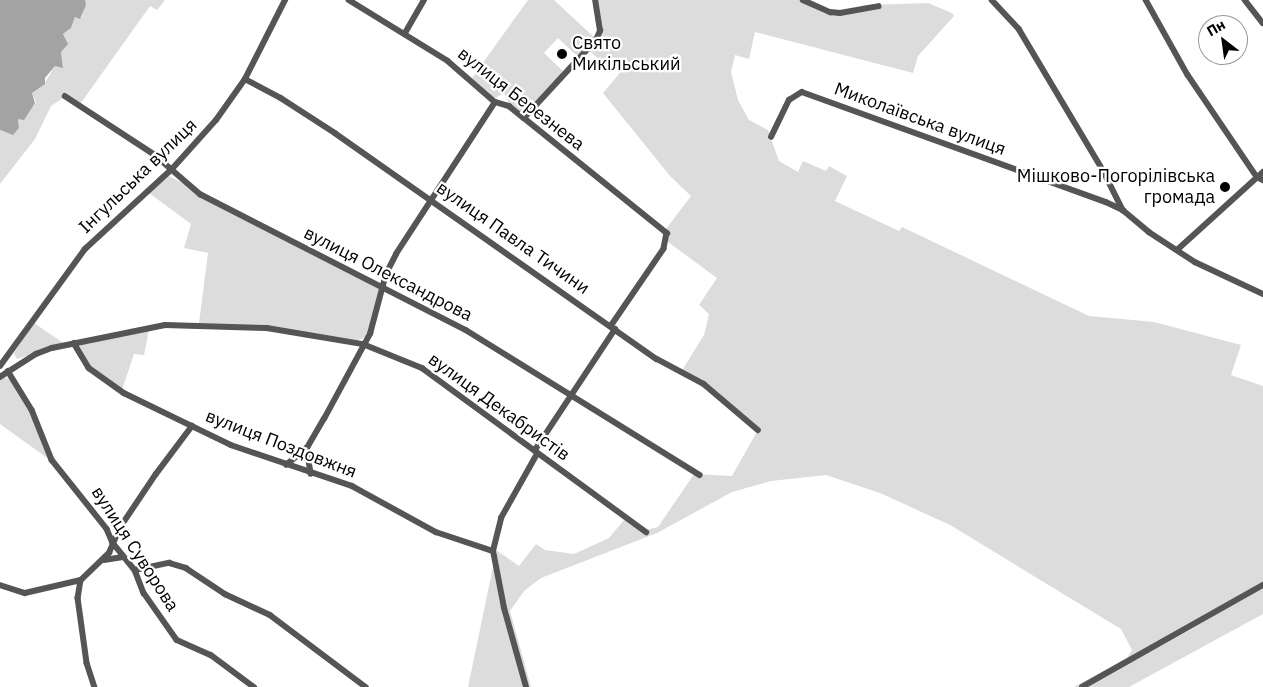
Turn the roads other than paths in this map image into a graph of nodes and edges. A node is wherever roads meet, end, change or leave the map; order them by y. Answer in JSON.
{"nodes":[{"id":1,"x":285,"y":0,"type":"edge"},
{"id":2,"x":349,"y":0,"type":"edge"},
{"id":3,"x":424,"y":0,"type":"edge"},
{"id":4,"x":595,"y":0,"type":"edge"},
{"id":5,"x":803,"y":0,"type":"edge"},
{"id":6,"x":992,"y":0,"type":"edge"},
{"id":7,"x":1146,"y":0,"type":"edge"},
{"id":8,"x":1245,"y":0,"type":"edge"},
{"id":9,"x":878,"y":6,"type":"dead end"},
{"id":10,"x":1263,"y":23,"type":"edge"},
{"id":11,"x":405,"y":33,"type":"junction"},
{"id":12,"x":245,"y":80,"type":"junction"},
{"id":13,"x":65,"y":96,"type":"dead end"},
{"id":14,"x":495,"y":102,"type":"junction"},
{"id":15,"x":524,"y":118,"type":"junction"},
{"id":16,"x":771,"y":136,"type":"dead end"},
{"id":17,"x":172,"y":169,"type":"junction"},
{"id":18,"x":1263,"y":172,"type":"edge"},
{"id":19,"x":1256,"y":177,"type":"junction"},
{"id":20,"x":1263,"y":180,"type":"edge"},
{"id":21,"x":432,"y":200,"type":"junction"},
{"id":22,"x":1123,"y":210,"type":"junction"},
{"id":23,"x":1177,"y":250,"type":"junction"},
{"id":24,"x":382,"y":287,"type":"junction"},
{"id":25,"x":1263,"y":294,"type":"edge"},
{"id":26,"x":614,"y":327,"type":"junction"},
{"id":27,"x":74,"y":343,"type":"junction"},
{"id":28,"x":363,"y":344,"type":"junction"},
{"id":29,"x":0,"y":366,"type":"edge"},
{"id":30,"x":8,"y":372,"type":"junction"},
{"id":31,"x":0,"y":376,"type":"edge"},
{"id":32,"x":573,"y":394,"type":"junction"},
{"id":33,"x":192,"y":426,"type":"junction"},
{"id":34,"x":758,"y":430,"type":"dead end"},
{"id":35,"x":307,"y":448,"type":"junction"},
{"id":36,"x":536,"y":452,"type":"junction"},
{"id":37,"x":286,"y":464,"type":"junction"},
{"id":38,"x":311,"y":474,"type":"junction"},
{"id":39,"x":700,"y":475,"type":"dead end"},
{"id":40,"x":646,"y":532,"type":"dead end"},
{"id":41,"x":113,"y":544,"type":"junction"},
{"id":42,"x":493,"y":551,"type":"junction"},
{"id":43,"x":123,"y":557,"type":"junction"},
{"id":44,"x":104,"y":560,"type":"junction"},
{"id":45,"x":135,"y":570,"type":"junction"},
{"id":46,"x":81,"y":580,"type":"junction"},
{"id":47,"x":0,"y":585,"type":"edge"},
{"id":48,"x":1263,"y":585,"type":"edge"},
{"id":49,"x":95,"y":687,"type":"edge"},
{"id":50,"x":254,"y":687,"type":"edge"},
{"id":51,"x":366,"y":687,"type":"edge"},
{"id":52,"x":526,"y":687,"type":"edge"},
{"id":53,"x":1082,"y":687,"type":"edge"}],
"edges":[{"from":1,"to":12,"type":"street","name":"Інгульська вулиця"},
{"from":2,"to":11,"type":"street","name":"вулиця Березнева"},
{"from":3,"to":11,"type":"street"},
{"from":4,"to":15,"type":"street"},
{"from":5,"to":9,"type":"street"},
{"from":6,"to":22,"type":"street"},
{"from":7,"to":19,"type":"street"},
{"from":8,"to":10,"type":"street"},
{"from":11,"to":14,"type":"street","name":"вулиця Березнева"},
{"from":12,"to":17,"type":"street","name":"Інгульська вулиця"},
{"from":12,"to":21,"type":"street","name":"вулиця Павла Тичини"},
{"from":13,"to":17,"type":"street","name":"вулиця Олександрова"},
{"from":14,"to":15,"type":"street","name":"вулиця Березнева"},
{"from":14,"to":21,"type":"street"},
{"from":15,"to":26,"type":"street","name":"вулиця Березнева"},
{"from":16,"to":22,"type":"street","name":"Миколаївська вулиця"},
{"from":17,"to":24,"type":"street","name":"вулиця Олександрова"},
{"from":17,"to":29,"type":"street","name":"Інгульська вулиця"},
{"from":18,"to":19,"type":"street"},
{"from":19,"to":20,"type":"street"},
{"from":19,"to":23,"type":"street"},
{"from":21,"to":24,"type":"street"},
{"from":21,"to":26,"type":"street","name":"вулиця Павла Тичини"},
{"from":22,"to":23,"type":"street","name":"Миколаївська вулиця"},
{"from":23,"to":25,"type":"street","name":"Миколаївська вулиця"},
{"from":24,"to":28,"type":"street"},
{"from":24,"to":32,"type":"street","name":"вулиця Олександрова"},
{"from":26,"to":32,"type":"street"},
{"from":26,"to":34,"type":"street","name":"вулиця Павла Тичини"},
{"from":27,"to":28,"type":"street","name":"вулиця Декабристів"},
{"from":27,"to":30,"type":"street","name":"вулиця Декабристів"},
{"from":27,"to":33,"type":"street","name":"вулиця Поздовжня"},
{"from":28,"to":35,"type":"street"},
{"from":28,"to":36,"type":"street","name":"вулиця Декабристів"},
{"from":30,"to":31,"type":"street","name":"вулиця Декабристів"},
{"from":30,"to":41,"type":"street","name":"вулиця Суворова"},
{"from":32,"to":36,"type":"street"},
{"from":32,"to":39,"type":"street","name":"вулиця Олександрова"},
{"from":33,"to":37,"type":"street","name":"вулиця Поздовжня"},
{"from":33,"to":41,"type":"street"},
{"from":35,"to":37,"type":"street"},
{"from":35,"to":38,"type":"street"},
{"from":36,"to":40,"type":"street","name":"вулиця Декабристів"},
{"from":36,"to":42,"type":"street"},
{"from":37,"to":38,"type":"street","name":"вулиця Поздовжня"},
{"from":38,"to":42,"type":"street","name":"вулиця Поздовжня"},
{"from":41,"to":43,"type":"street","name":"вулиця Суворова"},
{"from":41,"to":44,"type":"street"},
{"from":42,"to":52,"type":"street"},
{"from":43,"to":44,"type":"street"},
{"from":43,"to":45,"type":"street","name":"вулиця Суворова"},
{"from":44,"to":46,"type":"street"},
{"from":45,"to":50,"type":"street","name":"вулиця Суворова"},
{"from":45,"to":51,"type":"street"},
{"from":46,"to":47,"type":"street"},
{"from":46,"to":49,"type":"street"},
{"from":48,"to":53,"type":"street"}]}
